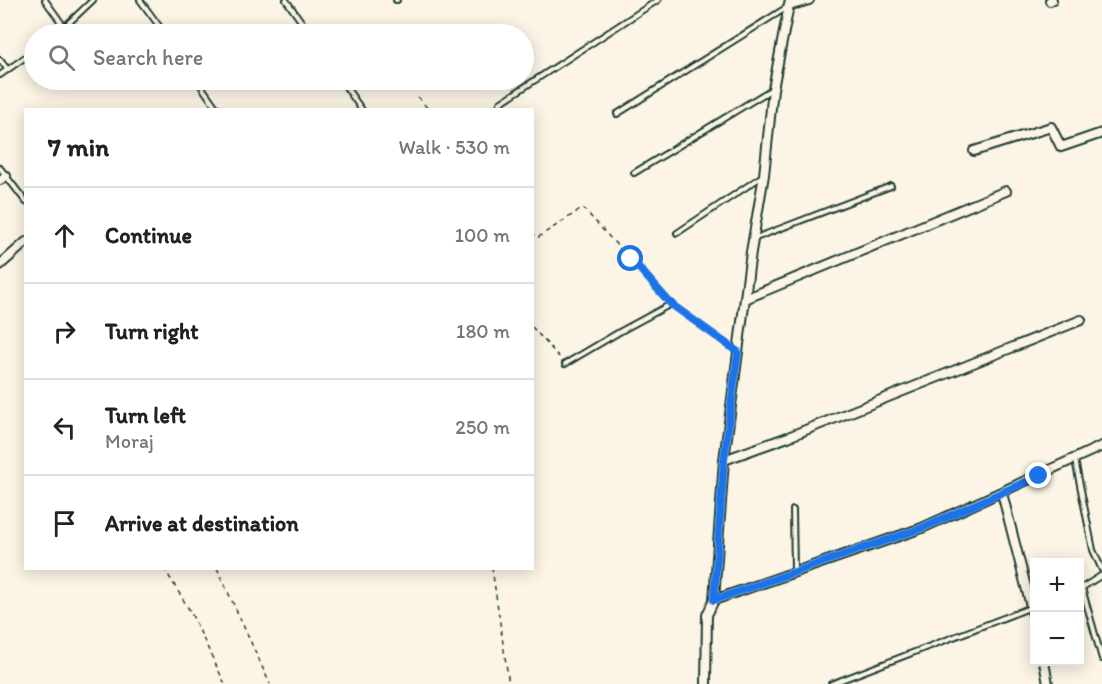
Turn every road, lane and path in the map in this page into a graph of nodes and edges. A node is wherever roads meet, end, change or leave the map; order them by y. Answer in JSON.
{"nodes":[{"id":1,"x":45,"y":0,"type":"edge"},
{"id":2,"x":93,"y":0,"type":"edge"},
{"id":3,"x":140,"y":0,"type":"edge"},
{"id":4,"x":286,"y":0,"type":"edge"},
{"id":5,"x":658,"y":0,"type":"edge"},
{"id":6,"x":808,"y":0,"type":"edge"},
{"id":7,"x":790,"y":3,"type":"edge"},
{"id":8,"x":63,"y":24,"type":"edge"},
{"id":9,"x":70,"y":24,"type":"edge"},
{"id":10,"x":158,"y":24,"type":"edge"},
{"id":11,"x":303,"y":24,"type":"edge"},
{"id":12,"x":24,"y":58,"type":"edge"},
{"id":13,"x":0,"y":60,"type":"edge"},
{"id":14,"x":8,"y":70,"type":"junction"},
{"id":15,"x":0,"y":75,"type":"edge"},
{"id":16,"x":534,"y":81,"type":"edge"},
{"id":17,"x":773,"y":89,"type":"junction"},
{"id":18,"x":204,"y":90,"type":"edge"},
{"id":19,"x":348,"y":90,"type":"edge"},
{"id":20,"x":520,"y":90,"type":"edge"},
{"id":21,"x":418,"y":97,"type":"dead end"},
{"id":22,"x":500,"y":103,"type":"dead end"},
{"id":23,"x":217,"y":108,"type":"edge"},
{"id":24,"x":361,"y":108,"type":"edge"},
{"id":25,"x":427,"y":108,"type":"edge"},
{"id":26,"x":617,"y":114,"type":"dead end"},
{"id":27,"x":1102,"y":133,"type":"edge"},
{"id":28,"x":974,"y":151,"type":"dead end"},
{"id":29,"x":0,"y":168,"type":"edge"},
{"id":30,"x":633,"y":174,"type":"dead end"},
{"id":31,"x":764,"y":175,"type":"junction"},
{"id":32,"x":3,"y":178,"type":"edge"},
{"id":33,"x":891,"y":186,"type":"dead end"},
{"id":34,"x":1006,"y":191,"type":"dead end"},
{"id":35,"x":24,"y":200,"type":"edge"},
{"id":36,"x":677,"y":233,"type":"dead end"},
{"id":37,"x":534,"y":234,"type":"edge"},
{"id":38,"x":753,"y":239,"type":"junction"},
{"id":39,"x":24,"y":244,"type":"edge"},
{"id":40,"x":0,"y":264,"type":"edge"},
{"id":41,"x":745,"y":299,"type":"junction"},
{"id":42,"x":671,"y":304,"type":"junction"},
{"id":43,"x":1081,"y":320,"type":"dead end"},
{"id":44,"x":534,"y":329,"type":"edge"},
{"id":45,"x":738,"y":352,"type":"junction"},
{"id":46,"x":565,"y":364,"type":"joint"},
{"id":47,"x":1102,"y":446,"type":"edge"},
{"id":48,"x":1074,"y":459,"type":"junction"},
{"id":49,"x":724,"y":460,"type":"junction"},
{"id":50,"x":1002,"y":493,"type":"junction"},
{"id":51,"x":793,"y":510,"type":"dead end"},
{"id":52,"x":165,"y":570,"type":"edge"},
{"id":53,"x":218,"y":570,"type":"edge"},
{"id":54,"x":492,"y":570,"type":"edge"},
{"id":55,"x":1102,"y":570,"type":"edge"},
{"id":56,"x":794,"y":572,"type":"junction"},
{"id":57,"x":1102,"y":575,"type":"edge"},
{"id":58,"x":1084,"y":586,"type":"edge"},
{"id":59,"x":1030,"y":596,"type":"edge"},
{"id":60,"x":1084,"y":598,"type":"edge"},
{"id":61,"x":714,"y":600,"type":"junction"},
{"id":62,"x":1030,"y":608,"type":"edge"},
{"id":63,"x":1102,"y":659,"type":"edge"},
{"id":64,"x":1045,"y":666,"type":"edge"},
{"id":65,"x":225,"y":684,"type":"edge"},
{"id":66,"x":270,"y":684,"type":"edge"},
{"id":67,"x":509,"y":684,"type":"edge"},
{"id":68,"x":706,"y":684,"type":"edge"},
{"id":69,"x":831,"y":684,"type":"edge"},
{"id":70,"x":1048,"y":684,"type":"edge"}],
"edges":[{"from":1,"to":8,"type":"lane"},
{"from":2,"to":9,"type":"lane"},
{"from":3,"to":10,"type":"lane"},
{"from":4,"to":11,"type":"lane"},
{"from":5,"to":16,"type":"lane"},
{"from":6,"to":7,"type":"street"},
{"from":7,"to":17,"type":"street"},
{"from":7,"to":26,"type":"lane"},
{"from":12,"to":14,"type":"lane"},
{"from":13,"to":14,"type":"lane"},
{"from":14,"to":15,"type":"lane"},
{"from":17,"to":30,"type":"lane"},
{"from":17,"to":31,"type":"street"},
{"from":18,"to":23,"type":"lane"},
{"from":19,"to":24,"type":"lane"},
{"from":20,"to":22,"type":"lane"},
{"from":21,"to":25,"type":"path"},
{"from":27,"to":28,"type":"street"},
{"from":29,"to":32,"type":"lane"},
{"from":31,"to":36,"type":"lane"},
{"from":31,"to":38,"type":"street"},
{"from":32,"to":35,"type":"lane"},
{"from":33,"to":38,"type":"lane"},
{"from":34,"to":41,"type":"street"},
{"from":37,"to":42,"type":"path"},
{"from":38,"to":41,"type":"street"},
{"from":39,"to":40,"type":"street"},
{"from":41,"to":45,"type":"street"},
{"from":42,"to":45,"type":"path"},
{"from":42,"to":46,"type":"lane"},
{"from":43,"to":49,"type":"street"},
{"from":44,"to":46,"type":"path"},
{"from":45,"to":49,"type":"street"},
{"from":47,"to":48,"type":"street"},
{"from":48,"to":50,"type":"street"},
{"from":48,"to":55,"type":"lane"},
{"from":49,"to":61,"type":"street"},
{"from":50,"to":56,"type":"street"},
{"from":50,"to":59,"type":"street"},
{"from":51,"to":56,"type":"lane"},
{"from":52,"to":65,"type":"path"},
{"from":53,"to":66,"type":"path"},
{"from":54,"to":67,"type":"path"},
{"from":56,"to":61,"type":"street"},
{"from":57,"to":58,"type":"lane"},
{"from":60,"to":63,"type":"lane"},
{"from":61,"to":68,"type":"street"},
{"from":62,"to":69,"type":"lane"},
{"from":64,"to":70,"type":"street"}]}
